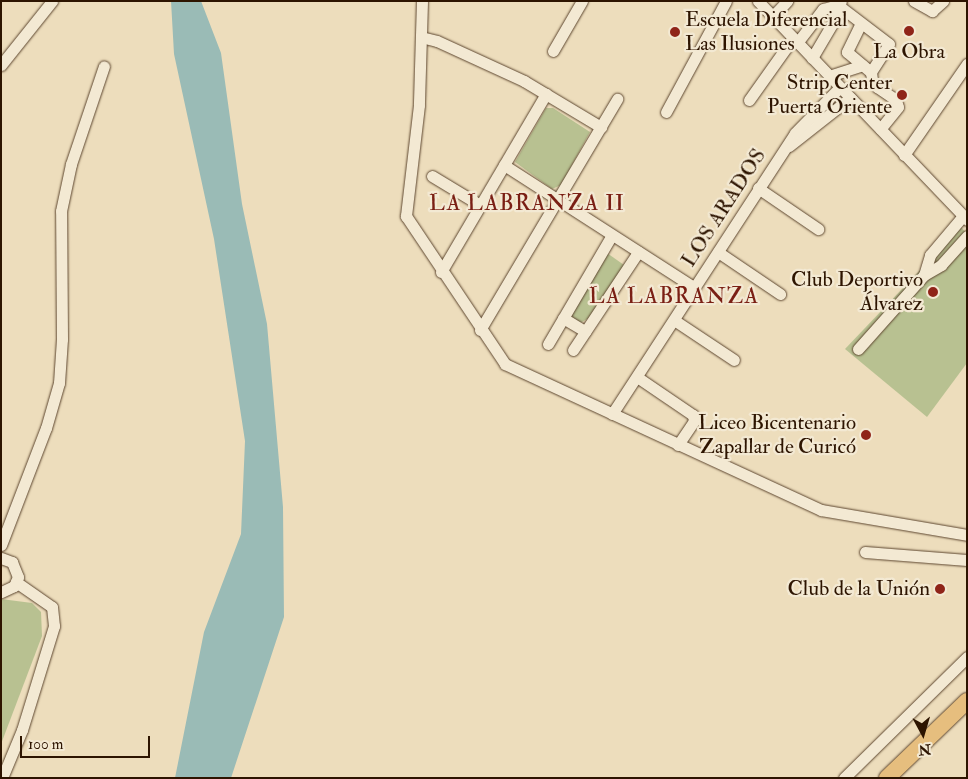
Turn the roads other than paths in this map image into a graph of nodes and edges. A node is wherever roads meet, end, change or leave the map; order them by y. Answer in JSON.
{"nodes":[{"id":1,"x":52,"y":1,"type":"edge"},
{"id":2,"x":422,"y":1,"type":"edge"},
{"id":3,"x":582,"y":1,"type":"edge"},
{"id":4,"x":726,"y":1,"type":"edge"},
{"id":5,"x":758,"y":1,"type":"edge"},
{"id":6,"x":787,"y":1,"type":"edge"},
{"id":7,"x":914,"y":1,"type":"edge"},
{"id":8,"x":943,"y":1,"type":"edge"},
{"id":9,"x":839,"y":3,"type":"edge"},
{"id":10,"x":773,"y":16,"type":"junction"},
{"id":11,"x":860,"y":25,"type":"junction"},
{"id":12,"x":422,"y":38,"type":"junction"},
{"id":13,"x":795,"y":40,"type":"junction"},
{"id":14,"x":553,"y":51,"type":"dead end"},
{"id":15,"x":812,"y":58,"type":"junction"},
{"id":16,"x":967,"y":64,"type":"edge"},
{"id":17,"x":1,"y":65,"type":"edge"},
{"id":18,"x":104,"y":66,"type":"dead end"},
{"id":19,"x":867,"y":69,"type":"junction"},
{"id":20,"x":829,"y":76,"type":"junction"},
{"id":21,"x":840,"y":87,"type":"junction"},
{"id":22,"x":546,"y":94,"type":"junction"},
{"id":23,"x":850,"y":98,"type":"junction"},
{"id":24,"x":617,"y":99,"type":"dead end"},
{"id":25,"x":750,"y":100,"type":"dead end"},
{"id":26,"x":666,"y":112,"type":"dead end"},
{"id":27,"x":601,"y":127,"type":"junction"},
{"id":28,"x":880,"y":129,"type":"junction"},
{"id":29,"x":786,"y":148,"type":"junction"},
{"id":30,"x":904,"y":155,"type":"junction"},
{"id":31,"x":504,"y":165,"type":"junction"},
{"id":32,"x":432,"y":176,"type":"dead end"},
{"id":33,"x":758,"y":188,"type":"junction"},
{"id":34,"x":558,"y":200,"type":"junction"},
{"id":35,"x":480,"y":205,"type":"junction"},
{"id":36,"x":965,"y":218,"type":"edge"},
{"id":37,"x":818,"y":229,"type":"dead end"},
{"id":38,"x":612,"y":235,"type":"junction"},
{"id":39,"x":967,"y":236,"type":"edge"},
{"id":40,"x":638,"y":252,"type":"junction"},
{"id":41,"x":718,"y":252,"type":"junction"},
{"id":42,"x":441,"y":272,"type":"junction"},
{"id":43,"x":924,"y":275,"type":"junction"},
{"id":44,"x":694,"y":288,"type":"junction"},
{"id":45,"x":780,"y":294,"type":"dead end"},
{"id":46,"x":563,"y":318,"type":"junction"},
{"id":47,"x":674,"y":320,"type":"junction"},
{"id":48,"x":480,"y":330,"type":"junction"},
{"id":49,"x":585,"y":332,"type":"junction"},
{"id":50,"x":548,"y":344,"type":"dead end"},
{"id":51,"x":858,"y":348,"type":"dead end"},
{"id":52,"x":573,"y":350,"type":"dead end"},
{"id":53,"x":734,"y":360,"type":"dead end"},
{"id":54,"x":637,"y":377,"type":"junction"},
{"id":55,"x":612,"y":414,"type":"junction"},
{"id":56,"x":678,"y":444,"type":"junction"},
{"id":57,"x":967,"y":535,"type":"edge"},
{"id":58,"x":1,"y":545,"type":"edge"},
{"id":59,"x":865,"y":552,"type":"dead end"},
{"id":60,"x":1,"y":558,"type":"edge"},
{"id":61,"x":967,"y":560,"type":"edge"},
{"id":62,"x":16,"y":582,"type":"junction"},
{"id":63,"x":1,"y":592,"type":"edge"},
{"id":64,"x":967,"y":657,"type":"edge"},
{"id":65,"x":967,"y":701,"type":"edge"},
{"id":66,"x":967,"y":716,"type":"edge"},
{"id":67,"x":2,"y":778,"type":"edge"},
{"id":68,"x":844,"y":778,"type":"edge"},
{"id":69,"x":887,"y":778,"type":"edge"},
{"id":70,"x":903,"y":778,"type":"edge"}],
"edges":[{"from":1,"to":17,"type":"street"},
{"from":2,"to":12,"type":"street"},
{"from":3,"to":14,"type":"street"},
{"from":4,"to":26,"type":"street"},
{"from":5,"to":10,"type":"street"},
{"from":6,"to":10,"type":"street"},
{"from":7,"to":8,"type":"street"},
{"from":9,"to":11,"type":"street"},
{"from":9,"to":13,"type":"street"},
{"from":9,"to":15,"type":"street"},
{"from":10,"to":13,"type":"street"},
{"from":11,"to":19,"type":"street"},
{"from":11,"to":19,"type":"street"},
{"from":12,"to":22,"type":"street"},
{"from":12,"to":42,"type":"street"},
{"from":13,"to":15,"type":"street"},
{"from":13,"to":25,"type":"street"},
{"from":15,"to":20,"type":"street"},
{"from":16,"to":30,"type":"street"},
{"from":18,"to":58,"type":"street"},
{"from":19,"to":20,"type":"street"},
{"from":19,"to":28,"type":"street"},
{"from":20,"to":21,"type":"street"},
{"from":21,"to":23,"type":"street"},
{"from":21,"to":29,"type":"street","name":"LOS ARADOS"},
{"from":22,"to":27,"type":"street"},
{"from":22,"to":31,"type":"street"},
{"from":23,"to":28,"type":"street"},
{"from":23,"to":29,"type":"street","name":"LOS ARADOS"},
{"from":24,"to":27,"type":"street"},
{"from":27,"to":34,"type":"street"},
{"from":28,"to":30,"type":"street"},
{"from":29,"to":33,"type":"street","name":"LOS ARADOS"},
{"from":30,"to":36,"type":"street"},
{"from":31,"to":34,"type":"street"},
{"from":31,"to":35,"type":"street"},
{"from":32,"to":35,"type":"street"},
{"from":33,"to":37,"type":"street"},
{"from":33,"to":41,"type":"street","name":"LOS ARADOS"},
{"from":34,"to":38,"type":"street"},
{"from":34,"to":48,"type":"street"},
{"from":35,"to":42,"type":"street"},
{"from":36,"to":43,"type":"street"},
{"from":38,"to":40,"type":"street"},
{"from":38,"to":46,"type":"street"},
{"from":39,"to":43,"type":"street"},
{"from":40,"to":44,"type":"street"},
{"from":40,"to":49,"type":"street"},
{"from":41,"to":44,"type":"street","name":"LOS ARADOS"},
{"from":41,"to":45,"type":"street"},
{"from":42,"to":48,"type":"street"},
{"from":43,"to":51,"type":"street"},
{"from":44,"to":47,"type":"street","name":"LOS ARADOS"},
{"from":46,"to":49,"type":"street"},
{"from":46,"to":50,"type":"street"},
{"from":47,"to":53,"type":"street"},
{"from":47,"to":54,"type":"street","name":"LOS ARADOS"},
{"from":48,"to":55,"type":"street"},
{"from":49,"to":52,"type":"street"},
{"from":54,"to":55,"type":"street","name":"LOS ARADOS"},
{"from":54,"to":56,"type":"street"},
{"from":55,"to":56,"type":"street"},
{"from":56,"to":57,"type":"street"},
{"from":59,"to":61,"type":"street"},
{"from":60,"to":62,"type":"street"},
{"from":62,"to":63,"type":"street"},
{"from":62,"to":67,"type":"street"},
{"from":64,"to":68,"type":"street"},
{"from":65,"to":69,"type":"highway"},
{"from":66,"to":70,"type":"highway"}]}
